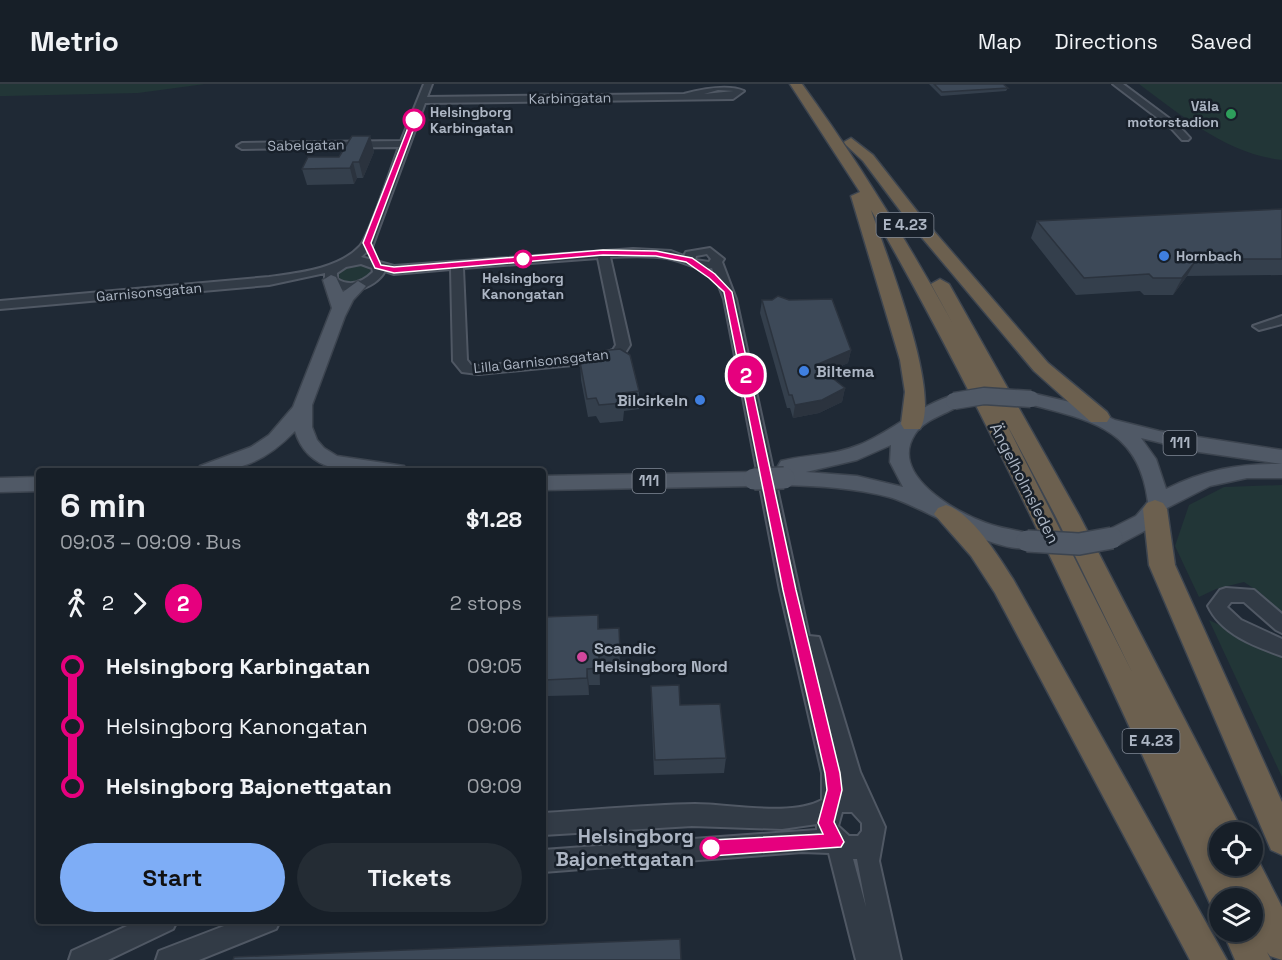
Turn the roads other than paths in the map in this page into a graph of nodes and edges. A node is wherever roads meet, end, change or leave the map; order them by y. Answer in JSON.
{"nodes":[{"id":1,"x":428,"y":84,"type":"edge"},
{"id":2,"x":796,"y":84,"type":"edge"},
{"id":3,"x":809,"y":84,"type":"edge"},
{"id":4,"x":1117,"y":84,"type":"edge"},
{"id":5,"x":684,"y":97,"type":"junction"},
{"id":6,"x":422,"y":99,"type":"junction"},
{"id":7,"x":1185,"y":138,"type":"dead end"},
{"id":8,"x":405,"y":144,"type":"junction"},
{"id":9,"x":242,"y":146,"type":"dead end"},
{"id":10,"x":849,"y":150,"type":"junction"},
{"id":11,"x":367,"y":243,"type":"junction"},
{"id":12,"x":699,"y":251,"type":"junction"},
{"id":13,"x":633,"y":252,"type":"junction"},
{"id":14,"x":603,"y":253,"type":"junction"},
{"id":15,"x":716,"y":262,"type":"junction"},
{"id":16,"x":344,"y":263,"type":"junction"},
{"id":17,"x":692,"y":263,"type":"junction"},
{"id":18,"x":376,"y":265,"type":"junction"},
{"id":19,"x":458,"y":265,"type":"junction"},
{"id":20,"x":433,"y":267,"type":"junction"},
{"id":21,"x":297,"y":277,"type":"junction"},
{"id":22,"x":330,"y":280,"type":"junction"},
{"id":23,"x":361,"y":285,"type":"junction"},
{"id":24,"x":726,"y":289,"type":"junction"},
{"id":25,"x":0,"y":305,"type":"edge"},
{"id":26,"x":340,"y":307,"type":"junction"},
{"id":27,"x":1282,"y":320,"type":"edge"},
{"id":28,"x":1260,"y":326,"type":"dead end"},
{"id":29,"x":305,"y":400,"type":"junction"},
{"id":30,"x":1102,"y":418,"type":"junction"},
{"id":31,"x":910,"y":425,"type":"junction"},
{"id":32,"x":1282,"y":457,"type":"edge"},
{"id":33,"x":217,"y":468,"type":"edge"},
{"id":34,"x":366,"y":468,"type":"edge"},
{"id":35,"x":1282,"y":471,"type":"edge"},
{"id":36,"x":546,"y":472,"type":"edge"},
{"id":37,"x":783,"y":472,"type":"junction"},
{"id":38,"x":753,"y":473,"type":"junction"},
{"id":39,"x":546,"y":483,"type":"edge"},
{"id":40,"x":36,"y":484,"type":"edge"},
{"id":41,"x":0,"y":485,"type":"edge"},
{"id":42,"x":36,"y":494,"type":"edge"},
{"id":43,"x":0,"y":495,"type":"edge"},
{"id":44,"x":1156,"y":507,"type":"junction"},
{"id":45,"x":940,"y":510,"type":"junction"},
{"id":46,"x":789,"y":590,"type":"junction"},
{"id":47,"x":1282,"y":625,"type":"edge"},
{"id":48,"x":1282,"y":648,"type":"edge"},
{"id":49,"x":830,"y":808,"type":"junction"},
{"id":50,"x":869,"y":813,"type":"junction"},
{"id":51,"x":1222,"y":822,"type":"edge"},
{"id":52,"x":546,"y":824,"type":"edge"},
{"id":53,"x":1282,"y":839,"type":"edge"},
{"id":54,"x":871,"y":840,"type":"junction"},
{"id":55,"x":837,"y":843,"type":"junction"},
{"id":56,"x":546,"y":861,"type":"edge"},
{"id":57,"x":1249,"y":876,"type":"edge"},
{"id":58,"x":1220,"y":888,"type":"edge"},
{"id":59,"x":159,"y":924,"type":"edge"},
{"id":60,"x":252,"y":924,"type":"edge"},
{"id":61,"x":226,"y":929,"type":"edge"},
{"id":62,"x":1245,"y":942,"type":"edge"},
{"id":63,"x":1282,"y":944,"type":"edge"},
{"id":64,"x":81,"y":960,"type":"edge"},
{"id":65,"x":168,"y":960,"type":"edge"},
{"id":66,"x":868,"y":960,"type":"edge"},
{"id":67,"x":889,"y":960,"type":"edge"},
{"id":68,"x":1209,"y":960,"type":"edge"},
{"id":69,"x":1253,"y":960,"type":"edge"}],
"edges":[{"from":1,"to":6,"type":"street"},
{"from":2,"to":10,"type":"highway","name":"Ängelholmsleden","number":"E 4.23"},
{"from":3,"to":10,"type":"highway","name":"Ängelholmsleden","number":"E 4.23"},
{"from":4,"to":7,"type":"street"},
{"from":5,"to":5,"type":"street","name":"Karbingatan"},
{"from":5,"to":6,"type":"street","name":"Karbingatan"},
{"from":6,"to":8,"type":"street"},
{"from":8,"to":9,"type":"street","name":"Sabelgatan"},
{"from":8,"to":11,"type":"street"},
{"from":10,"to":30,"type":"highway"},
{"from":10,"to":31,"type":"highway"},
{"from":10,"to":51,"type":"highway","name":"Ängelholmsleden","number":"E 4.23"},
{"from":10,"to":58,"type":"highway","name":"Ängelholmsleden","number":"E 4.23"},
{"from":11,"to":16,"type":"street"},
{"from":11,"to":18,"type":"street"},
{"from":12,"to":13,"type":"street"},
{"from":12,"to":15,"type":"street"},
{"from":12,"to":17,"type":"street"},
{"from":13,"to":14,"type":"street"},
{"from":13,"to":17,"type":"street"},
{"from":14,"to":19,"type":"street"},
{"from":14,"to":19,"type":"street","name":"Lilla Garnisonsgatan"},
{"from":15,"to":17,"type":"street"},
{"from":15,"to":24,"type":"street"},
{"from":16,"to":18,"type":"street"},
{"from":16,"to":21,"type":"street","name":"Garnisonsgatan"},
{"from":16,"to":22,"type":"street"},
{"from":17,"to":24,"type":"street"},
{"from":18,"to":20,"type":"street"},
{"from":18,"to":23,"type":"street"},
{"from":19,"to":20,"type":"street"},
{"from":20,"to":23,"type":"street"},
{"from":21,"to":22,"type":"street","name":"Garnisonsgatan"},
{"from":21,"to":25,"type":"street","name":"Garnisonsgatan"},
{"from":22,"to":23,"type":"street","name":"Garnisonsgatan"},
{"from":22,"to":26,"type":"main road"},
{"from":23,"to":26,"type":"main road"},
{"from":24,"to":46,"type":"street"},
{"from":26,"to":29,"type":"main road"},
{"from":27,"to":28,"type":"street"},
{"from":29,"to":33,"type":"main road"},
{"from":29,"to":34,"type":"main road"},
{"from":30,"to":31,"type":"main road","number":"111","bridge":true},
{"from":30,"to":32,"type":"main road","number":"111"},
{"from":30,"to":44,"type":"main road"},
{"from":31,"to":37,"type":"main road","number":"111"},
{"from":31,"to":45,"type":"main road"},
{"from":35,"to":44,"type":"main road","number":"111"},
{"from":36,"to":38,"type":"main road","number":"111"},
{"from":37,"to":38,"type":"main road","number":"111","bridge":true},
{"from":37,"to":45,"type":"main road","number":"111"},
{"from":38,"to":39,"type":"main road","number":"111"},
{"from":40,"to":41,"type":"main road"},
{"from":42,"to":43,"type":"main road"},
{"from":44,"to":45,"type":"main road","number":"111","bridge":true},
{"from":44,"to":53,"type":"highway"},
{"from":45,"to":68,"type":"highway"},
{"from":46,"to":49,"type":"street"},
{"from":46,"to":50,"type":"street"},
{"from":47,"to":48,"type":"street"},
{"from":49,"to":50,"type":"street"},
{"from":49,"to":52,"type":"street"},
{"from":49,"to":55,"type":"street"},
{"from":50,"to":54,"type":"street"},
{"from":54,"to":55,"type":"street"},
{"from":54,"to":67,"type":"street"},
{"from":55,"to":56,"type":"street"},
{"from":55,"to":66,"type":"street"},
{"from":57,"to":63,"type":"highway"},
{"from":59,"to":64,"type":"street"},
{"from":60,"to":61,"type":"street"},
{"from":61,"to":65,"type":"street"},
{"from":62,"to":69,"type":"highway"}]}
